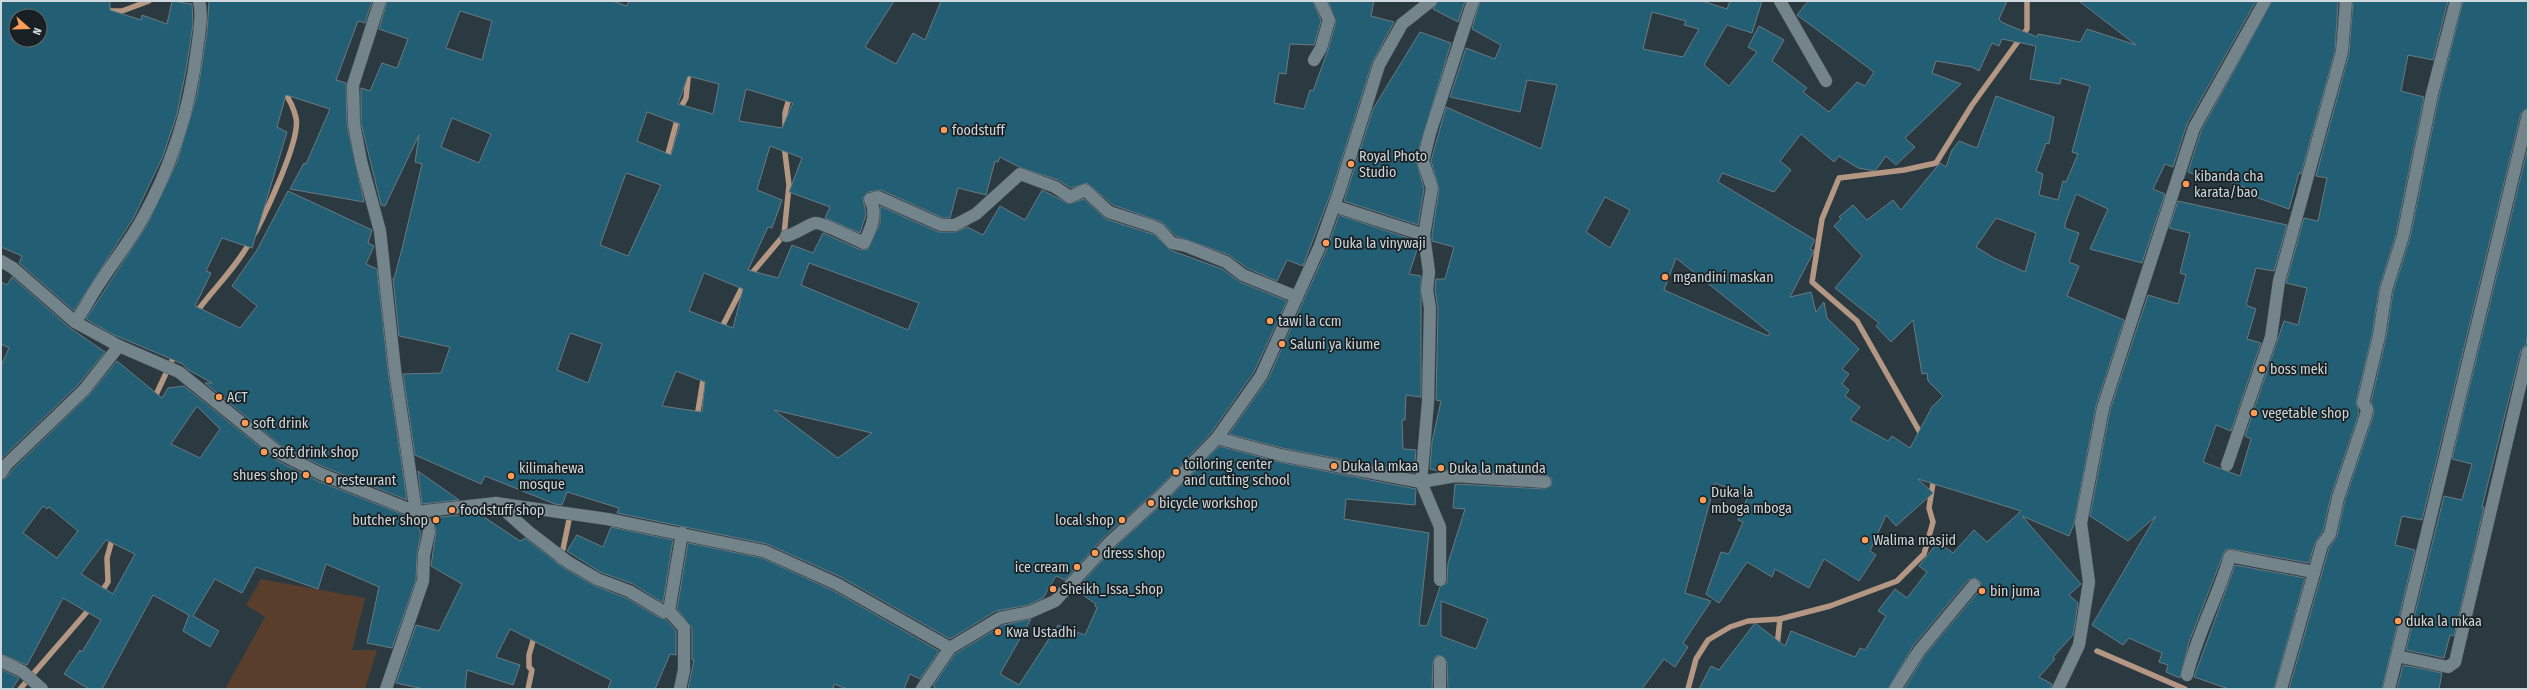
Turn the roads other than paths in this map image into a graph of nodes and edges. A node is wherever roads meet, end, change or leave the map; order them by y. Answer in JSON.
{"nodes":[{"id":1,"x":198,"y":1,"type":"edge"},
{"id":2,"x":380,"y":1,"type":"edge"},
{"id":3,"x":1320,"y":1,"type":"edge"},
{"id":4,"x":1431,"y":1,"type":"edge"},
{"id":5,"x":1473,"y":1,"type":"edge"},
{"id":6,"x":1780,"y":1,"type":"edge"},
{"id":7,"x":2265,"y":1,"type":"edge"},
{"id":8,"x":2346,"y":1,"type":"edge"},
{"id":9,"x":2456,"y":1,"type":"edge"},
{"id":10,"x":1314,"y":60,"type":"dead end"},
{"id":11,"x":1826,"y":81,"type":"dead end"},
{"id":12,"x":2528,"y":115,"type":"edge"},
{"id":13,"x":1334,"y":206,"type":"junction"},
{"id":14,"x":1424,"y":235,"type":"junction"},
{"id":15,"x":786,"y":236,"type":"dead end"},
{"id":16,"x":1,"y":261,"type":"edge"},
{"id":17,"x":1297,"y":297,"type":"junction"},
{"id":18,"x":75,"y":322,"type":"junction"},
{"id":19,"x":120,"y":346,"type":"junction"},
{"id":20,"x":2528,"y":352,"type":"edge"},
{"id":21,"x":1217,"y":438,"type":"junction"},
{"id":22,"x":2227,"y":465,"type":"dead end"},
{"id":23,"x":1,"y":473,"type":"edge"},
{"id":24,"x":1421,"y":482,"type":"junction"},
{"id":25,"x":1545,"y":482,"type":"dead end"},
{"id":26,"x":496,"y":503,"type":"junction"},
{"id":27,"x":416,"y":512,"type":"junction"},
{"id":28,"x":682,"y":533,"type":"junction"},
{"id":29,"x":2314,"y":572,"type":"junction"},
{"id":30,"x":1440,"y":580,"type":"dead end"},
{"id":31,"x":1974,"y":585,"type":"dead end"},
{"id":32,"x":670,"y":611,"type":"junction"},
{"id":33,"x":950,"y":648,"type":"junction"},
{"id":34,"x":2397,"y":656,"type":"junction"},
{"id":35,"x":1,"y":661,"type":"edge"},
{"id":36,"x":1440,"y":662,"type":"dead end"},
{"id":37,"x":2187,"y":675,"type":"dead end"},
{"id":38,"x":40,"y":688,"type":"edge"},
{"id":39,"x":386,"y":689,"type":"edge"},
{"id":40,"x":680,"y":689,"type":"edge"},
{"id":41,"x":922,"y":689,"type":"edge"},
{"id":42,"x":1440,"y":689,"type":"edge"},
{"id":43,"x":1896,"y":689,"type":"edge"},
{"id":44,"x":2058,"y":689,"type":"edge"},
{"id":45,"x":2281,"y":689,"type":"edge"},
{"id":46,"x":2389,"y":689,"type":"edge"}],
"edges":[{"from":1,"to":18,"type":"street"},
{"from":2,"to":27,"type":"street"},
{"from":3,"to":10,"type":"street"},
{"from":4,"to":13,"type":"street"},
{"from":5,"to":14,"type":"street"},
{"from":6,"to":11,"type":"street"},
{"from":7,"to":44,"type":"street"},
{"from":8,"to":22,"type":"street"},
{"from":9,"to":29,"type":"street"},
{"from":12,"to":34,"type":"street"},
{"from":13,"to":14,"type":"street"},
{"from":13,"to":17,"type":"street"},
{"from":14,"to":24,"type":"street"},
{"from":15,"to":17,"type":"street"},
{"from":16,"to":18,"type":"street"},
{"from":17,"to":21,"type":"street"},
{"from":18,"to":19,"type":"street"},
{"from":19,"to":23,"type":"street"},
{"from":19,"to":27,"type":"street"},
{"from":20,"to":34,"type":"street"},
{"from":21,"to":24,"type":"street"},
{"from":21,"to":33,"type":"street"},
{"from":24,"to":25,"type":"street"},
{"from":24,"to":30,"type":"street"},
{"from":26,"to":27,"type":"street"},
{"from":26,"to":28,"type":"street"},
{"from":26,"to":32,"type":"street"},
{"from":27,"to":39,"type":"street"},
{"from":28,"to":32,"type":"street"},
{"from":28,"to":33,"type":"street"},
{"from":29,"to":37,"type":"street"},
{"from":29,"to":45,"type":"street"},
{"from":31,"to":43,"type":"street"},
{"from":32,"to":40,"type":"street"},
{"from":33,"to":41,"type":"street"},
{"from":34,"to":46,"type":"street"},
{"from":35,"to":38,"type":"street"},
{"from":36,"to":42,"type":"street"}]}
